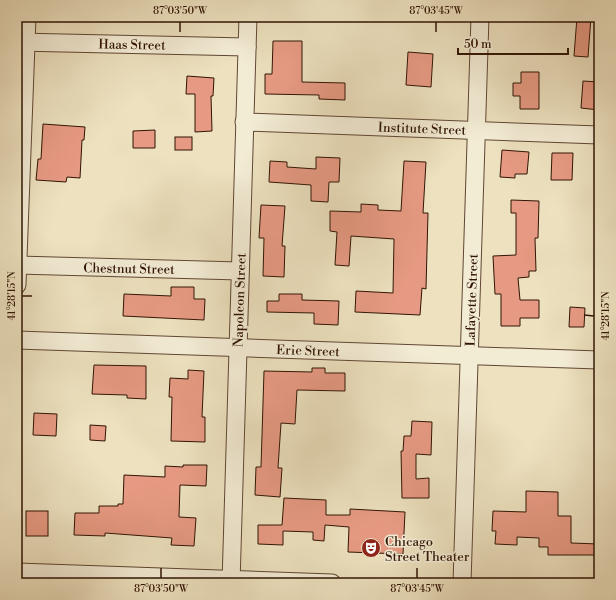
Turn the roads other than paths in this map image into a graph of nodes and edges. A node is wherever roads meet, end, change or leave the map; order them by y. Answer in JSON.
{"nodes":[{"id":1,"x":27,"y":17,"type":"edge"},
{"id":2,"x":248,"y":17,"type":"edge"},
{"id":3,"x":480,"y":17,"type":"edge"},
{"id":4,"x":22,"y":42,"type":"edge"},
{"id":5,"x":247,"y":47,"type":"junction"},
{"id":6,"x":244,"y":122,"type":"junction"},
{"id":7,"x":476,"y":130,"type":"junction"},
{"id":8,"x":599,"y":135,"type":"edge"},
{"id":9,"x":17,"y":265,"type":"edge"},
{"id":10,"x":240,"y":271,"type":"junction"},
{"id":11,"x":17,"y":285,"type":"edge"},
{"id":12,"x":17,"y":340,"type":"edge"},
{"id":13,"x":238,"y":348,"type":"junction"},
{"id":14,"x":469,"y":356,"type":"junction"},
{"id":15,"x":599,"y":360,"type":"edge"},
{"id":16,"x":17,"y":572,"type":"edge"},
{"id":17,"x":231,"y":581,"type":"edge"},
{"id":18,"x":332,"y":583,"type":"edge"},
{"id":19,"x":462,"y":583,"type":"edge"}],
"edges":[{"from":1,"to":4,"type":"street"},
{"from":2,"to":5,"type":"street","name":"Napoleon Street"},
{"from":3,"to":7,"type":"street","name":"Lafayette Street"},
{"from":4,"to":5,"type":"street","name":"Haas Street"},
{"from":4,"to":9,"type":"street"},
{"from":5,"to":6,"type":"street","name":"Napoleon Street"},
{"from":6,"to":7,"type":"street","name":"Institute Street"},
{"from":6,"to":10,"type":"street","name":"Napoleon Street"},
{"from":7,"to":8,"type":"street","name":"Institute Street"},
{"from":7,"to":14,"type":"street","name":"Lafayette Street"},
{"from":9,"to":10,"type":"street","name":"Chestnut Street"},
{"from":9,"to":11,"type":"street"},
{"from":10,"to":13,"type":"street","name":"Napoleon Street"},
{"from":12,"to":13,"type":"street","name":"Erie Street"},
{"from":13,"to":14,"type":"street","name":"Erie Street"},
{"from":13,"to":17,"type":"street","name":"Napoleon Street"},
{"from":14,"to":15,"type":"street","name":"Erie Street"},
{"from":14,"to":19,"type":"street","name":"Lafayette Street"},
{"from":16,"to":17,"type":"street"},
{"from":17,"to":18,"type":"street"}]}
